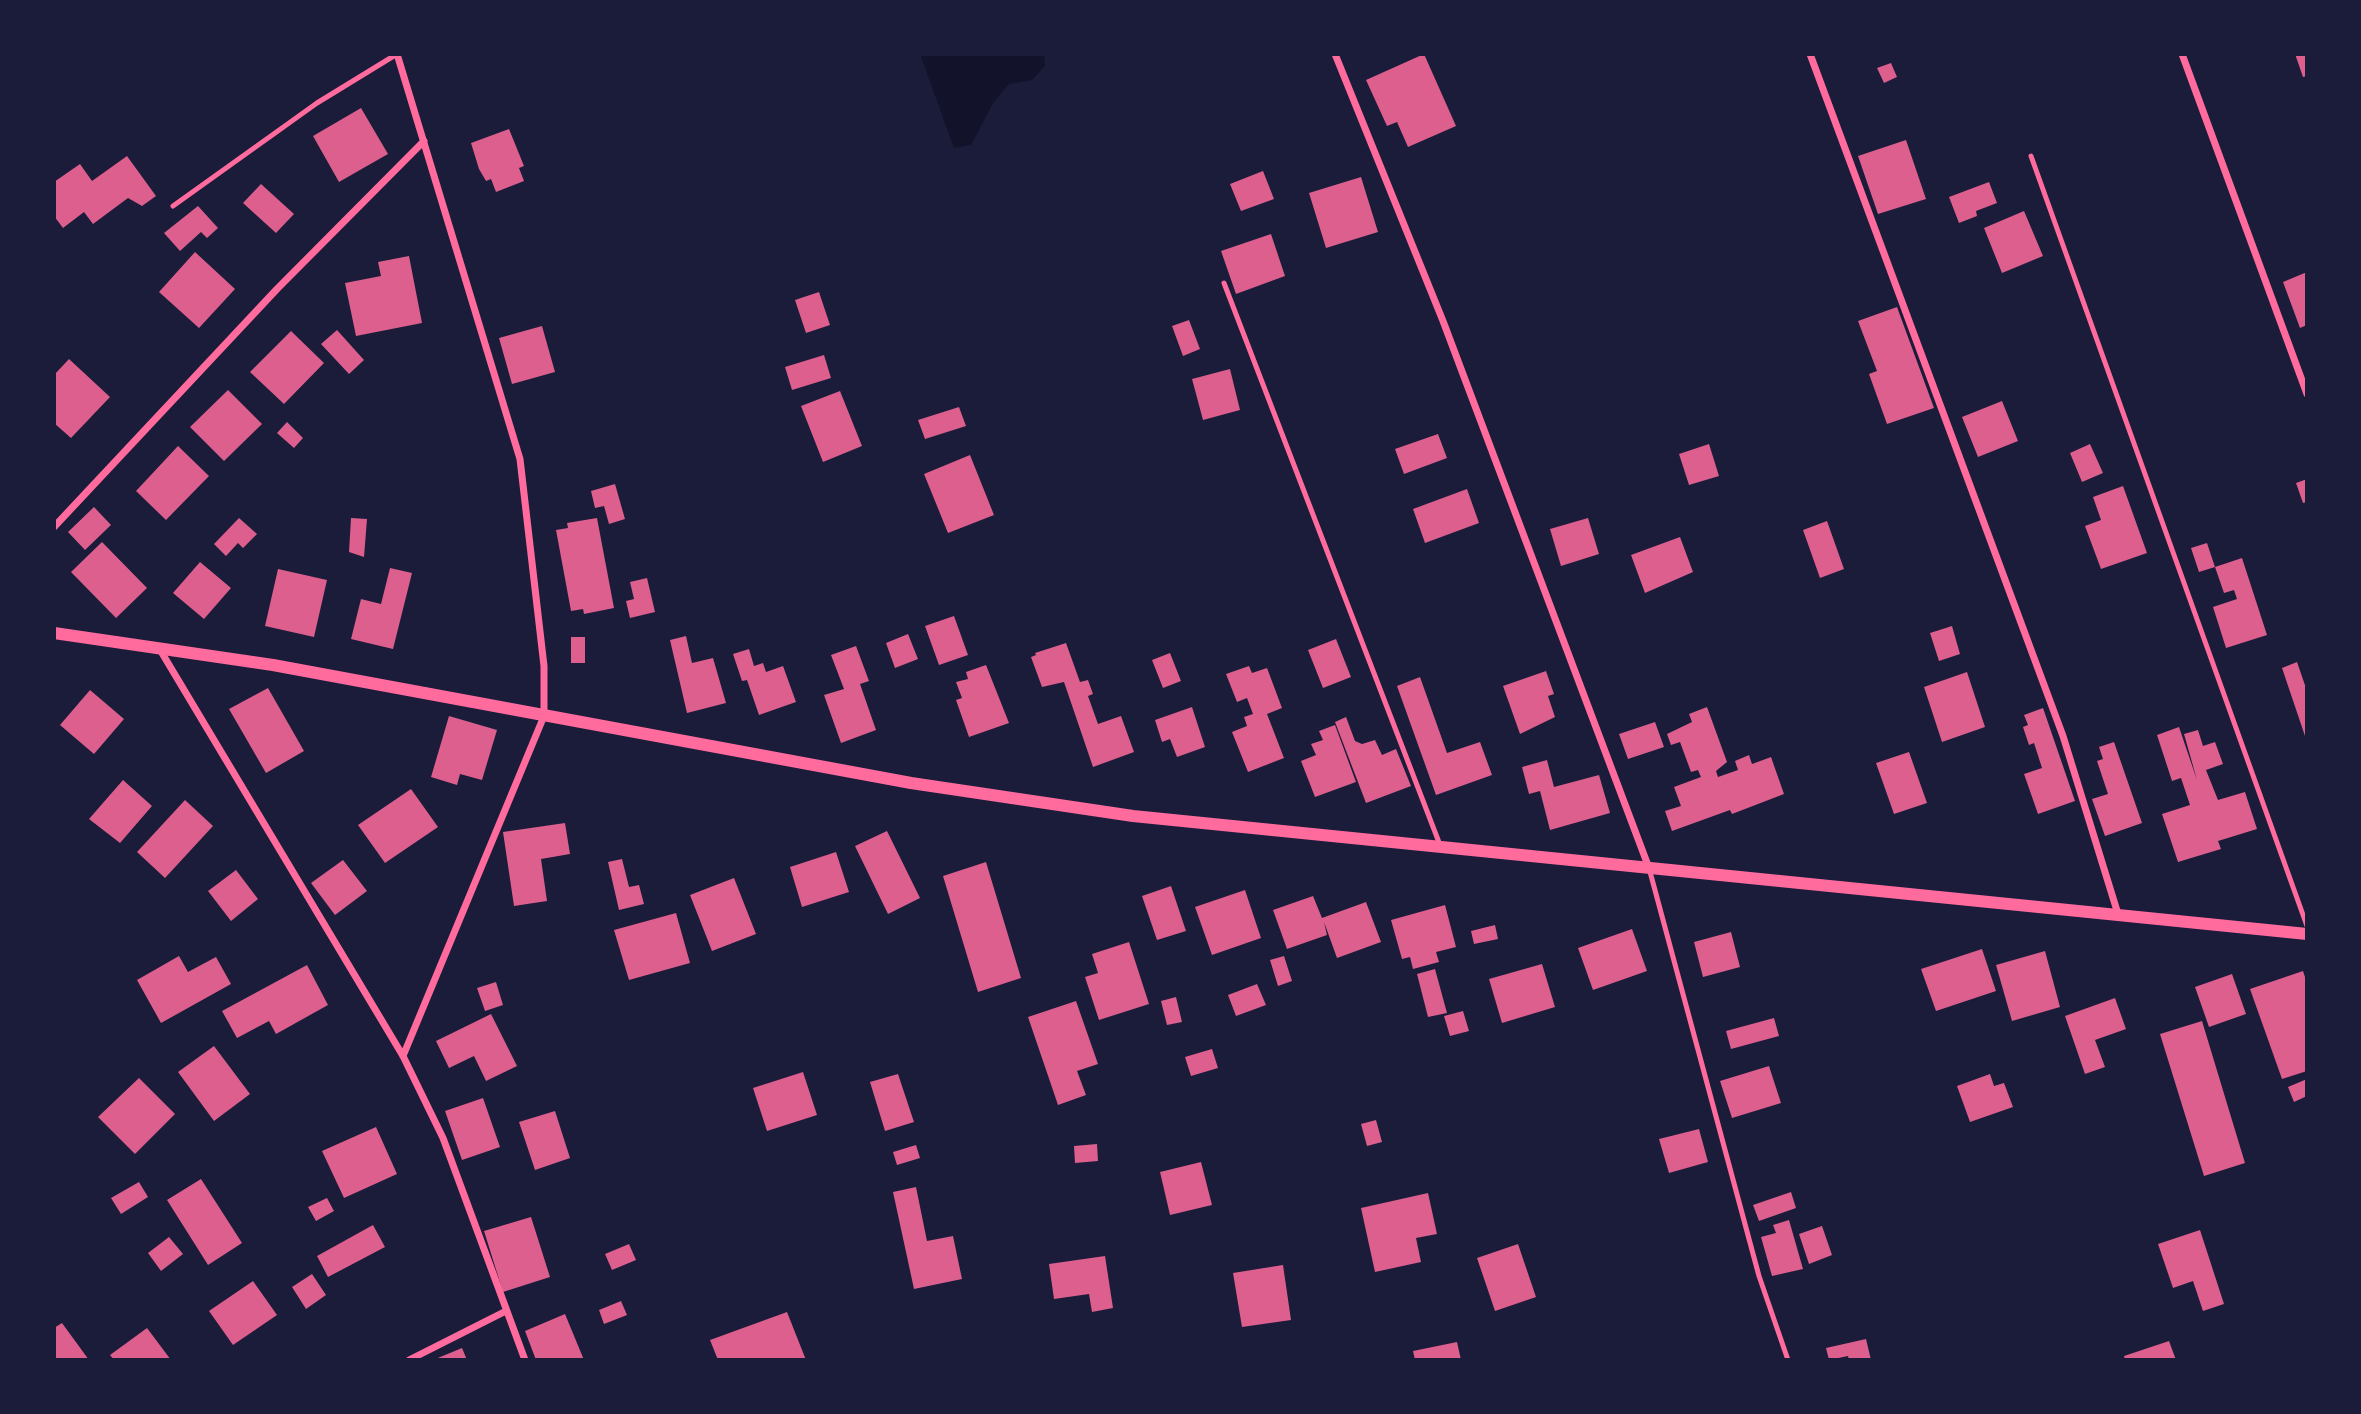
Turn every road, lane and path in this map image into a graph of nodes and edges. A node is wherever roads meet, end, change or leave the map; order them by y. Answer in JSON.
{"nodes":[{"id":1,"x":397,"y":54,"type":"edge"},
{"id":2,"x":1335,"y":54,"type":"edge"},
{"id":3,"x":1810,"y":54,"type":"edge"},
{"id":4,"x":2182,"y":54,"type":"edge"},
{"id":5,"x":424,"y":141,"type":"junction"},
{"id":6,"x":2031,"y":156,"type":"dead end"},
{"id":7,"x":173,"y":206,"type":"dead end"},
{"id":8,"x":1224,"y":283,"type":"dead end"},
{"id":9,"x":2307,"y":394,"type":"edge"},
{"id":10,"x":54,"y":527,"type":"edge"},
{"id":11,"x":54,"y":633,"type":"edge"},
{"id":12,"x":159,"y":647,"type":"junction"},
{"id":13,"x":544,"y":716,"type":"junction"},
{"id":14,"x":1441,"y":848,"type":"junction"},
{"id":15,"x":1649,"y":868,"type":"junction"},
{"id":16,"x":2118,"y":914,"type":"junction"},
{"id":17,"x":2307,"y":926,"type":"edge"},
{"id":18,"x":2307,"y":934,"type":"edge"},
{"id":19,"x":403,"y":1056,"type":"junction"},
{"id":20,"x":506,"y":1311,"type":"junction"},
{"id":21,"x":409,"y":1360,"type":"edge"},
{"id":22,"x":525,"y":1360,"type":"edge"},
{"id":23,"x":1788,"y":1360,"type":"edge"}],
"edges":[{"from":1,"to":5,"type":"street"},
{"from":1,"to":7,"type":"lane"},
{"from":2,"to":15,"type":"street"},
{"from":3,"to":16,"type":"street"},
{"from":4,"to":9,"type":"street"},
{"from":5,"to":10,"type":"street"},
{"from":5,"to":13,"type":"street"},
{"from":6,"to":17,"type":"lane"},
{"from":8,"to":14,"type":"lane"},
{"from":11,"to":12,"type":"street"},
{"from":12,"to":13,"type":"street"},
{"from":12,"to":19,"type":"street"},
{"from":13,"to":14,"type":"street"},
{"from":13,"to":19,"type":"street"},
{"from":14,"to":15,"type":"street"},
{"from":15,"to":16,"type":"street"},
{"from":15,"to":23,"type":"lane"},
{"from":16,"to":18,"type":"street"},
{"from":19,"to":20,"type":"street"},
{"from":20,"to":21,"type":"street"},
{"from":20,"to":22,"type":"street"}]}
